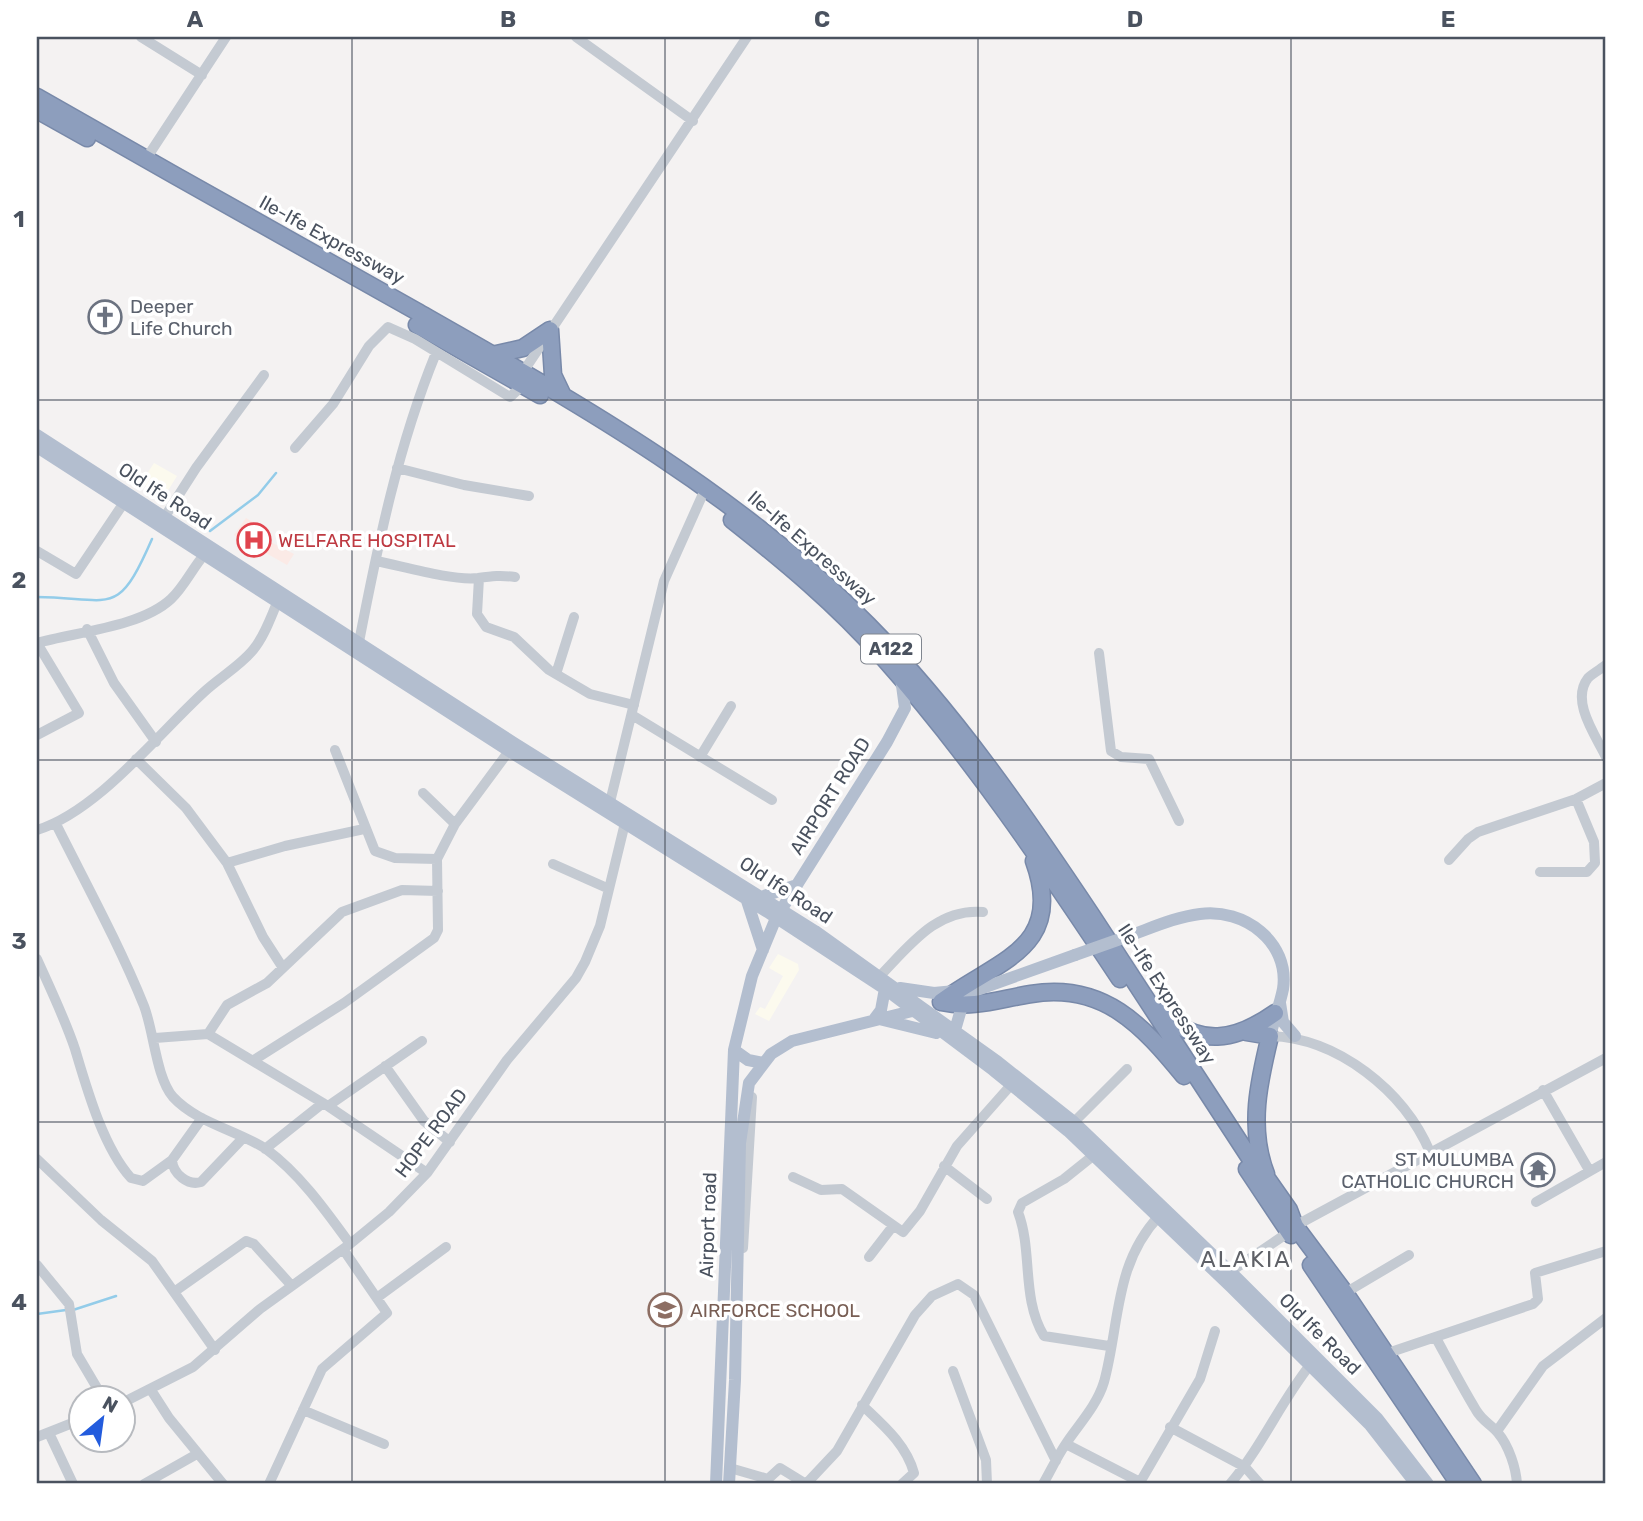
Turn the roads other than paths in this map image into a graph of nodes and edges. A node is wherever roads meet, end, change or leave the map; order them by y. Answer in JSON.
{"nodes":[{"id":1,"x":141,"y":37,"type":"edge"},
{"id":2,"x":226,"y":37,"type":"edge"},
{"id":3,"x":576,"y":37,"type":"edge"},
{"id":4,"x":747,"y":37,"type":"edge"},
{"id":5,"x":202,"y":75,"type":"junction"},
{"id":6,"x":37,"y":97,"type":"edge"},
{"id":7,"x":37,"y":110,"type":"edge"},
{"id":8,"x":693,"y":121,"type":"junction"},
{"id":9,"x":146,"y":159,"type":"junction"},
{"id":10,"x":550,"y":330,"type":"junction"},
{"id":11,"x":436,"y":353,"type":"junction"},
{"id":12,"x":492,"y":355,"type":"junction"},
{"id":13,"x":264,"y":375,"type":"dead end"},
{"id":14,"x":523,"y":379,"type":"junction"},
{"id":15,"x":563,"y":396,"type":"junction"},
{"id":16,"x":37,"y":435,"type":"edge"},
{"id":17,"x":37,"y":447,"type":"edge"},
{"id":18,"x":295,"y":448,"type":"dead end"},
{"id":19,"x":397,"y":468,"type":"junction"},
{"id":20,"x":529,"y":496,"type":"dead end"},
{"id":21,"x":702,"y":496,"type":"junction"},
{"id":22,"x":123,"y":504,"type":"junction"},
{"id":23,"x":164,"y":518,"type":"junction"},
{"id":24,"x":37,"y":551,"type":"edge"},
{"id":25,"x":204,"y":555,"type":"junction"},
{"id":26,"x":376,"y":561,"type":"junction"},
{"id":27,"x":515,"y":577,"type":"dead end"},
{"id":28,"x":479,"y":578,"type":"junction"},
{"id":29,"x":255,"y":583,"type":"junction"},
{"id":30,"x":277,"y":603,"type":"junction"},
{"id":31,"x":574,"y":617,"type":"dead end"},
{"id":32,"x":87,"y":629,"type":"junction"},
{"id":33,"x":359,"y":642,"type":"junction"},
{"id":34,"x":37,"y":643,"type":"edge"},
{"id":35,"x":1099,"y":653,"type":"dead end"},
{"id":36,"x":1606,"y":665,"type":"edge"},
{"id":37,"x":556,"y":674,"type":"junction"},
{"id":38,"x":901,"y":678,"type":"junction"},
{"id":39,"x":731,"y":706,"type":"dead end"},
{"id":40,"x":633,"y":710,"type":"junction"},
{"id":41,"x":37,"y":735,"type":"edge"},
{"id":42,"x":156,"y":741,"type":"junction"},
{"id":43,"x":335,"y":750,"type":"dead end"},
{"id":44,"x":509,"y":751,"type":"junction"},
{"id":45,"x":700,"y":757,"type":"junction"},
{"id":46,"x":1606,"y":757,"type":"edge"},
{"id":47,"x":136,"y":759,"type":"junction"},
{"id":48,"x":1606,"y":783,"type":"edge"},
{"id":49,"x":424,"y":793,"type":"dead end"},
{"id":50,"x":1576,"y":799,"type":"junction"},
{"id":51,"x":772,"y":800,"type":"dead end"},
{"id":52,"x":610,"y":802,"type":"junction"},
{"id":53,"x":1179,"y":821,"type":"dead end"},
{"id":54,"x":625,"y":822,"type":"junction"},
{"id":55,"x":56,"y":824,"type":"junction"},
{"id":56,"x":455,"y":824,"type":"junction"},
{"id":57,"x":1017,"y":824,"type":"junction"},
{"id":58,"x":364,"y":829,"type":"junction"},
{"id":59,"x":37,"y":830,"type":"edge"},
{"id":60,"x":437,"y":859,"type":"junction"},
{"id":61,"x":1449,"y":860,"type":"dead end"},
{"id":62,"x":227,"y":863,"type":"junction"},
{"id":63,"x":553,"y":864,"type":"dead end"},
{"id":64,"x":1540,"y":872,"type":"dead end"},
{"id":65,"x":797,"y":885,"type":"junction"},
{"id":66,"x":607,"y":888,"type":"junction"},
{"id":67,"x":438,"y":891,"type":"junction"},
{"id":68,"x":761,"y":897,"type":"junction"},
{"id":69,"x":747,"y":901,"type":"junction"},
{"id":70,"x":984,"y":912,"type":"dead end"},
{"id":71,"x":779,"y":914,"type":"junction"},
{"id":72,"x":763,"y":951,"type":"junction"},
{"id":73,"x":37,"y":959,"type":"edge"},
{"id":74,"x":283,"y":968,"type":"junction"},
{"id":75,"x":1135,"y":982,"type":"junction"},
{"id":76,"x":887,"y":983,"type":"junction"},
{"id":77,"x":959,"y":999,"type":"junction"},
{"id":78,"x":1277,"y":1006,"type":"junction"},
{"id":79,"x":927,"y":1007,"type":"junction"},
{"id":80,"x":875,"y":1018,"type":"junction"},
{"id":81,"x":1245,"y":1032,"type":"junction"},
{"id":82,"x":208,"y":1034,"type":"junction"},
{"id":83,"x":953,"y":1034,"type":"junction"},
{"id":84,"x":1270,"y":1035,"type":"junction"},
{"id":85,"x":1295,"y":1036,"type":"junction"},
{"id":86,"x":155,"y":1038,"type":"junction"},
{"id":87,"x":422,"y":1041,"type":"dead end"},
{"id":88,"x":734,"y":1050,"type":"junction"},
{"id":89,"x":1606,"y":1058,"type":"edge"},
{"id":90,"x":254,"y":1060,"type":"junction"},
{"id":91,"x":763,"y":1063,"type":"junction"},
{"id":92,"x":385,"y":1066,"type":"junction"},
{"id":93,"x":1127,"y":1069,"type":"dead end"},
{"id":94,"x":1184,"y":1076,"type":"junction"},
{"id":95,"x":752,"y":1078,"type":"junction"},
{"id":96,"x":1011,"y":1085,"type":"junction"},
{"id":97,"x":1543,"y":1090,"type":"junction"},
{"id":98,"x":326,"y":1105,"type":"junction"},
{"id":99,"x":202,"y":1118,"type":"junction"},
{"id":100,"x":1074,"y":1122,"type":"junction"},
{"id":101,"x":1421,"y":1131,"type":"junction"},
{"id":102,"x":243,"y":1138,"type":"junction"},
{"id":103,"x":450,"y":1142,"type":"junction"},
{"id":104,"x":1447,"y":1143,"type":"junction"},
{"id":105,"x":265,"y":1149,"type":"junction"},
{"id":106,"x":1430,"y":1152,"type":"junction"},
{"id":107,"x":1094,"y":1155,"type":"junction"},
{"id":108,"x":37,"y":1159,"type":"edge"},
{"id":109,"x":172,"y":1160,"type":"junction"},
{"id":110,"x":1606,"y":1162,"type":"edge"},
{"id":111,"x":944,"y":1166,"type":"junction"},
{"id":112,"x":1589,"y":1170,"type":"junction"},
{"id":113,"x":427,"y":1173,"type":"junction"},
{"id":114,"x":793,"y":1177,"type":"dead end"},
{"id":115,"x":1268,"y":1180,"type":"junction"},
{"id":116,"x":987,"y":1199,"type":"dead end"},
{"id":117,"x":1536,"y":1202,"type":"dead end"},
{"id":118,"x":1159,"y":1216,"type":"junction"},
{"id":119,"x":893,"y":1226,"type":"junction"},
{"id":120,"x":1292,"y":1229,"type":"junction"},
{"id":121,"x":347,"y":1246,"type":"junction"},
{"id":122,"x":446,"y":1247,"type":"dead end"},
{"id":123,"x":1606,"y":1251,"type":"edge"},
{"id":124,"x":1409,"y":1255,"type":"dead end"},
{"id":125,"x":869,"y":1257,"type":"dead end"},
{"id":126,"x":732,"y":1259,"type":"junction"},
{"id":127,"x":37,"y":1265,"type":"edge"},
{"id":128,"x":1230,"y":1272,"type":"junction"},
{"id":129,"x":291,"y":1285,"type":"junction"},
{"id":130,"x":174,"y":1292,"type":"junction"},
{"id":131,"x":1345,"y":1293,"type":"junction"},
{"id":132,"x":1245,"y":1295,"type":"junction"},
{"id":133,"x":378,"y":1297,"type":"junction"},
{"id":134,"x":1606,"y":1318,"type":"edge"},
{"id":135,"x":1215,"y":1331,"type":"dead end"},
{"id":136,"x":1436,"y":1338,"type":"junction"},
{"id":137,"x":1110,"y":1346,"type":"junction"},
{"id":138,"x":215,"y":1350,"type":"junction"},
{"id":139,"x":1385,"y":1354,"type":"junction"},
{"id":140,"x":1310,"y":1365,"type":"junction"},
{"id":141,"x":953,"y":1371,"type":"dead end"},
{"id":142,"x":735,"y":1380,"type":"junction"},
{"id":143,"x":95,"y":1384,"type":"edge"},
{"id":144,"x":151,"y":1390,"type":"junction"},
{"id":145,"x":136,"y":1397,"type":"edge"},
{"id":146,"x":862,"y":1405,"type":"junction"},
{"id":147,"x":303,"y":1409,"type":"junction"},
{"id":148,"x":66,"y":1426,"type":"edge"},
{"id":149,"x":1170,"y":1427,"type":"junction"},
{"id":150,"x":1497,"y":1431,"type":"junction"},
{"id":151,"x":49,"y":1433,"type":"junction"},
{"id":152,"x":37,"y":1437,"type":"edge"},
{"id":153,"x":384,"y":1444,"type":"dead end"},
{"id":154,"x":1066,"y":1444,"type":"junction"},
{"id":155,"x":197,"y":1454,"type":"junction"},
{"id":156,"x":1055,"y":1461,"type":"junction"},
{"id":157,"x":1245,"y":1467,"type":"junction"},
{"id":158,"x":730,"y":1468,"type":"junction"},
{"id":159,"x":161,"y":1481,"type":"edge"},
{"id":160,"x":1140,"y":1483,"type":"edge"},
{"id":161,"x":73,"y":1484,"type":"edge"},
{"id":162,"x":144,"y":1484,"type":"edge"},
{"id":163,"x":223,"y":1484,"type":"edge"},
{"id":164,"x":269,"y":1484,"type":"edge"},
{"id":165,"x":716,"y":1484,"type":"edge"},
{"id":166,"x":729,"y":1484,"type":"edge"},
{"id":167,"x":902,"y":1484,"type":"edge"},
{"id":168,"x":987,"y":1484,"type":"edge"},
{"id":169,"x":1043,"y":1484,"type":"edge"},
{"id":170,"x":1230,"y":1484,"type":"edge"},
{"id":171,"x":1260,"y":1484,"type":"edge"},
{"id":172,"x":1416,"y":1484,"type":"edge"},
{"id":173,"x":1428,"y":1484,"type":"edge"},
{"id":174,"x":1459,"y":1484,"type":"edge"},
{"id":175,"x":1473,"y":1484,"type":"edge"},
{"id":176,"x":1517,"y":1484,"type":"edge"}],
"edges":[{"from":1,"to":5,"type":"street"},
{"from":2,"to":5,"type":"street"},
{"from":3,"to":8,"type":"street"},
{"from":4,"to":8,"type":"street"},
{"from":5,"to":9,"type":"street"},
{"from":6,"to":9,"type":"highway","name":"Ile-Ife Expressway","number":"A122"},
{"from":7,"to":14,"type":"highway","name":"Ile-Ife Expressway","number":"A122"},
{"from":8,"to":10,"type":"street"},
{"from":9,"to":12,"type":"highway","name":"Ile-Ife Expressway","number":"A122"},
{"from":10,"to":12,"type":"highway"},
{"from":10,"to":14,"type":"street"},
{"from":10,"to":15,"type":"highway"},
{"from":11,"to":14,"type":"street"},
{"from":11,"to":18,"type":"street"},
{"from":11,"to":19,"type":"street"},
{"from":12,"to":14,"type":"highway","name":"Ile-Ife Expressway","number":"A122"},
{"from":13,"to":23,"type":"street"},
{"from":14,"to":15,"type":"highway","name":"Ile-Ife Expressway","number":"A122"},
{"from":14,"to":21,"type":"highway","name":"Ile-Ife Expressway","number":"A122"},
{"from":15,"to":75,"type":"highway","name":"Ile-Ife Expressway","number":"A122"},
{"from":16,"to":23,"type":"main road","name":"Old Ife Road"},
{"from":17,"to":22,"type":"main road","name":"Old Ife Road"},
{"from":19,"to":20,"type":"street"},
{"from":19,"to":26,"type":"street"},
{"from":21,"to":38,"type":"highway","name":"Ile-Ife Expressway","number":"A122"},
{"from":21,"to":40,"type":"street"},
{"from":22,"to":24,"type":"street"},
{"from":22,"to":25,"type":"main road","name":"Old Ife Road"},
{"from":23,"to":29,"type":"main road","name":"Old Ife Road"},
{"from":25,"to":29,"type":"main road","name":"Old Ife Road"},
{"from":25,"to":32,"type":"street"},
{"from":26,"to":28,"type":"street"},
{"from":26,"to":33,"type":"street"},
{"from":27,"to":28,"type":"street"},
{"from":28,"to":37,"type":"street"},
{"from":29,"to":30,"type":"main road","name":"Old Ife Road"},
{"from":29,"to":33,"type":"main road","name":"Old Ife Road"},
{"from":30,"to":42,"type":"street"},
{"from":30,"to":44,"type":"main road","name":"Old Ife Road"},
{"from":31,"to":37,"type":"street"},
{"from":32,"to":34,"type":"street"},
{"from":32,"to":42,"type":"street"},
{"from":33,"to":52,"type":"main road","name":"Old Ife Road"},
{"from":34,"to":41,"type":"street"},
{"from":35,"to":53,"type":"street"},
{"from":36,"to":46,"type":"street"},
{"from":37,"to":40,"type":"street"},
{"from":38,"to":57,"type":"highway","name":"Ile-Ife Expressway","number":"A122"},
{"from":38,"to":65,"type":"main road","name":"AIRPORT ROAD"},
{"from":39,"to":45,"type":"street"},
{"from":40,"to":45,"type":"street"},
{"from":40,"to":52,"type":"street"},
{"from":42,"to":47,"type":"street"},
{"from":43,"to":58,"type":"street"},
{"from":44,"to":54,"type":"main road","name":"Old Ife Road"},
{"from":44,"to":56,"type":"street"},
{"from":45,"to":51,"type":"street"},
{"from":47,"to":55,"type":"street"},
{"from":47,"to":62,"type":"street"},
{"from":48,"to":50,"type":"street"},
{"from":49,"to":56,"type":"street"},
{"from":50,"to":61,"type":"street"},
{"from":50,"to":64,"type":"street"},
{"from":52,"to":68,"type":"main road","name":"Old Ife Road"},
{"from":54,"to":66,"type":"street","name":"HOPE ROAD"},
{"from":54,"to":69,"type":"main road","name":"Old Ife Road"},
{"from":55,"to":59,"type":"street"},
{"from":55,"to":86,"type":"street"},
{"from":56,"to":60,"type":"street"},
{"from":57,"to":77,"type":"highway"},
{"from":57,"to":94,"type":"highway","name":"Ile-Ife Expressway","number":"A122"},
{"from":58,"to":60,"type":"street"},
{"from":58,"to":62,"type":"street"},
{"from":60,"to":67,"type":"street"},
{"from":62,"to":74,"type":"street"},
{"from":63,"to":66,"type":"street"},
{"from":65,"to":68,"type":"main road"},
{"from":65,"to":71,"type":"main road","name":"AIRPORT ROAD"},
{"from":66,"to":103,"type":"street","name":"HOPE ROAD"},
{"from":67,"to":74,"type":"street"},
{"from":67,"to":90,"type":"street"},
{"from":68,"to":71,"type":"main road","name":"Old Ife Road"},
{"from":69,"to":71,"type":"main road","name":"Old Ife Road"},
{"from":69,"to":72,"type":"main road"},
{"from":70,"to":76,"type":"street"},
{"from":71,"to":72,"type":"main road","name":"AIRPORT ROAD"},
{"from":71,"to":76,"type":"main road","name":"Old Ife Road"},
{"from":72,"to":88,"type":"main road","name":"AIRPORT ROAD"},
{"from":73,"to":109,"type":"street"},
{"from":74,"to":82,"type":"street"},
{"from":75,"to":81,"type":"highway"},
{"from":75,"to":115,"type":"highway","name":"Ile-Ife Expressway","number":"A122"},
{"from":76,"to":77,"type":"main road"},
{"from":76,"to":79,"type":"main road","name":"Old Ife Road"},
{"from":76,"to":80,"type":"main road"},
{"from":77,"to":79,"type":"highway"},
{"from":77,"to":83,"type":"main road"},
{"from":77,"to":94,"type":"highway"},
{"from":78,"to":79,"type":"main road","bridge":true},
{"from":78,"to":81,"type":"highway"},
{"from":78,"to":84,"type":"main road"},
{"from":78,"to":85,"type":"main road"},
{"from":79,"to":80,"type":"main road"},
{"from":79,"to":83,"type":"main road","name":"Old Ife Road"},
{"from":80,"to":83,"type":"main road"},
{"from":80,"to":91,"type":"main road"},
{"from":81,"to":84,"type":"highway"},
{"from":82,"to":86,"type":"street"},
{"from":82,"to":90,"type":"street"},
{"from":83,"to":96,"type":"main road","name":"Old Ife Road"},
{"from":83,"to":100,"type":"main road","name":"Old Ife Road"},
{"from":84,"to":85,"type":"street"},
{"from":84,"to":115,"type":"highway"},
{"from":85,"to":101,"type":"street"},
{"from":86,"to":99,"type":"street"},
{"from":87,"to":92,"type":"street"},
{"from":88,"to":91,"type":"main road"},
{"from":88,"to":126,"type":"main road","name":"Airport road"},
{"from":89,"to":97,"type":"street"},
{"from":90,"to":98,"type":"street"},
{"from":91,"to":95,"type":"main road","name":"Airport road"},
{"from":92,"to":98,"type":"street"},
{"from":92,"to":103,"type":"street"},
{"from":93,"to":100,"type":"street"},
{"from":94,"to":120,"type":"highway","name":"Ile-Ife Expressway","number":"A122"},
{"from":95,"to":126,"type":"main road","name":"Airport road"},
{"from":95,"to":142,"type":"street"},
{"from":96,"to":107,"type":"main road","name":"Old Ife Road"},
{"from":96,"to":111,"type":"street"},
{"from":97,"to":104,"type":"street"},
{"from":97,"to":112,"type":"street"},
{"from":98,"to":105,"type":"street"},
{"from":98,"to":113,"type":"street"},
{"from":99,"to":102,"type":"street"},
{"from":99,"to":109,"type":"street"},
{"from":100,"to":128,"type":"main road","name":"Old Ife Road"},
{"from":101,"to":104,"type":"street"},
{"from":101,"to":106,"type":"street"},
{"from":102,"to":105,"type":"street"},
{"from":102,"to":109,"type":"street"},
{"from":103,"to":113,"type":"street","name":"HOPE ROAD"},
{"from":104,"to":106,"type":"street"},
{"from":105,"to":121,"type":"street"},
{"from":106,"to":120,"type":"street"},
{"from":107,"to":118,"type":"main road","name":"Old Ife Road"},
{"from":107,"to":137,"type":"street"},
{"from":108,"to":130,"type":"street"},
{"from":110,"to":112,"type":"street"},
{"from":111,"to":116,"type":"street"},
{"from":111,"to":119,"type":"street"},
{"from":112,"to":117,"type":"street"},
{"from":113,"to":121,"type":"street","name":"HOPE ROAD"},
{"from":114,"to":119,"type":"street"},
{"from":115,"to":120,"type":"highway","name":"Ile-Ife Expressway","number":"A122"},
{"from":118,"to":132,"type":"main road","name":"Old Ife Road"},
{"from":118,"to":137,"type":"street"},
{"from":119,"to":125,"type":"street"},
{"from":120,"to":128,"type":"street"},
{"from":120,"to":131,"type":"highway","name":"Ile-Ife Expressway","number":"A122"},
{"from":120,"to":174,"type":"highway","name":"Ile-Ife Expressway","number":"A122"},
{"from":121,"to":129,"type":"street","name":"HOPE ROAD"},
{"from":121,"to":133,"type":"street"},
{"from":122,"to":133,"type":"street"},
{"from":123,"to":136,"type":"street"},
{"from":124,"to":131,"type":"street"},
{"from":126,"to":142,"type":"main road","name":"Airport road"},
{"from":126,"to":165,"type":"main road","name":"Airport road"},
{"from":127,"to":143,"type":"street"},
{"from":128,"to":132,"type":"main road","name":"Old Ife Road"},
{"from":129,"to":130,"type":"street"},
{"from":129,"to":138,"type":"street","name":"HOPE ROAD"},
{"from":130,"to":138,"type":"street"},
{"from":131,"to":139,"type":"highway","name":"Ile-Ife Expressway","number":"A122"},
{"from":132,"to":140,"type":"main road","name":"Old Ife Road"},
{"from":132,"to":173,"type":"main road","name":"Old Ife Road"},
{"from":133,"to":147,"type":"street"},
{"from":134,"to":150,"type":"street"},
{"from":135,"to":149,"type":"street"},
{"from":136,"to":139,"type":"street"},
{"from":136,"to":150,"type":"street"},
{"from":137,"to":154,"type":"street"},
{"from":138,"to":144,"type":"street","name":"HOPE ROAD"},
{"from":139,"to":175,"type":"highway","name":"Ile-Ife Expressway","number":"A122"},
{"from":140,"to":157,"type":"street"},
{"from":140,"to":172,"type":"main road","name":"Old Ife Road"},
{"from":141,"to":168,"type":"street"},
{"from":142,"to":158,"type":"main road","name":"Airport road"},
{"from":144,"to":145,"type":"street","name":"HOPE ROAD"},
{"from":144,"to":155,"type":"street"},
{"from":146,"to":156,"type":"street"},
{"from":146,"to":158,"type":"street"},
{"from":146,"to":167,"type":"street"},
{"from":147,"to":153,"type":"street"},
{"from":147,"to":164,"type":"street"},
{"from":148,"to":151,"type":"street"},
{"from":149,"to":157,"type":"street"},
{"from":149,"to":160,"type":"street"},
{"from":150,"to":176,"type":"street"},
{"from":151,"to":152,"type":"street"},
{"from":151,"to":161,"type":"street"},
{"from":154,"to":156,"type":"street"},
{"from":154,"to":160,"type":"street"},
{"from":155,"to":159,"type":"street"},
{"from":155,"to":163,"type":"street"},
{"from":156,"to":169,"type":"street"},
{"from":157,"to":170,"type":"street"},
{"from":157,"to":171,"type":"street"},
{"from":158,"to":166,"type":"main road","name":"Airport road"},
{"from":159,"to":162,"type":"street"}]}
